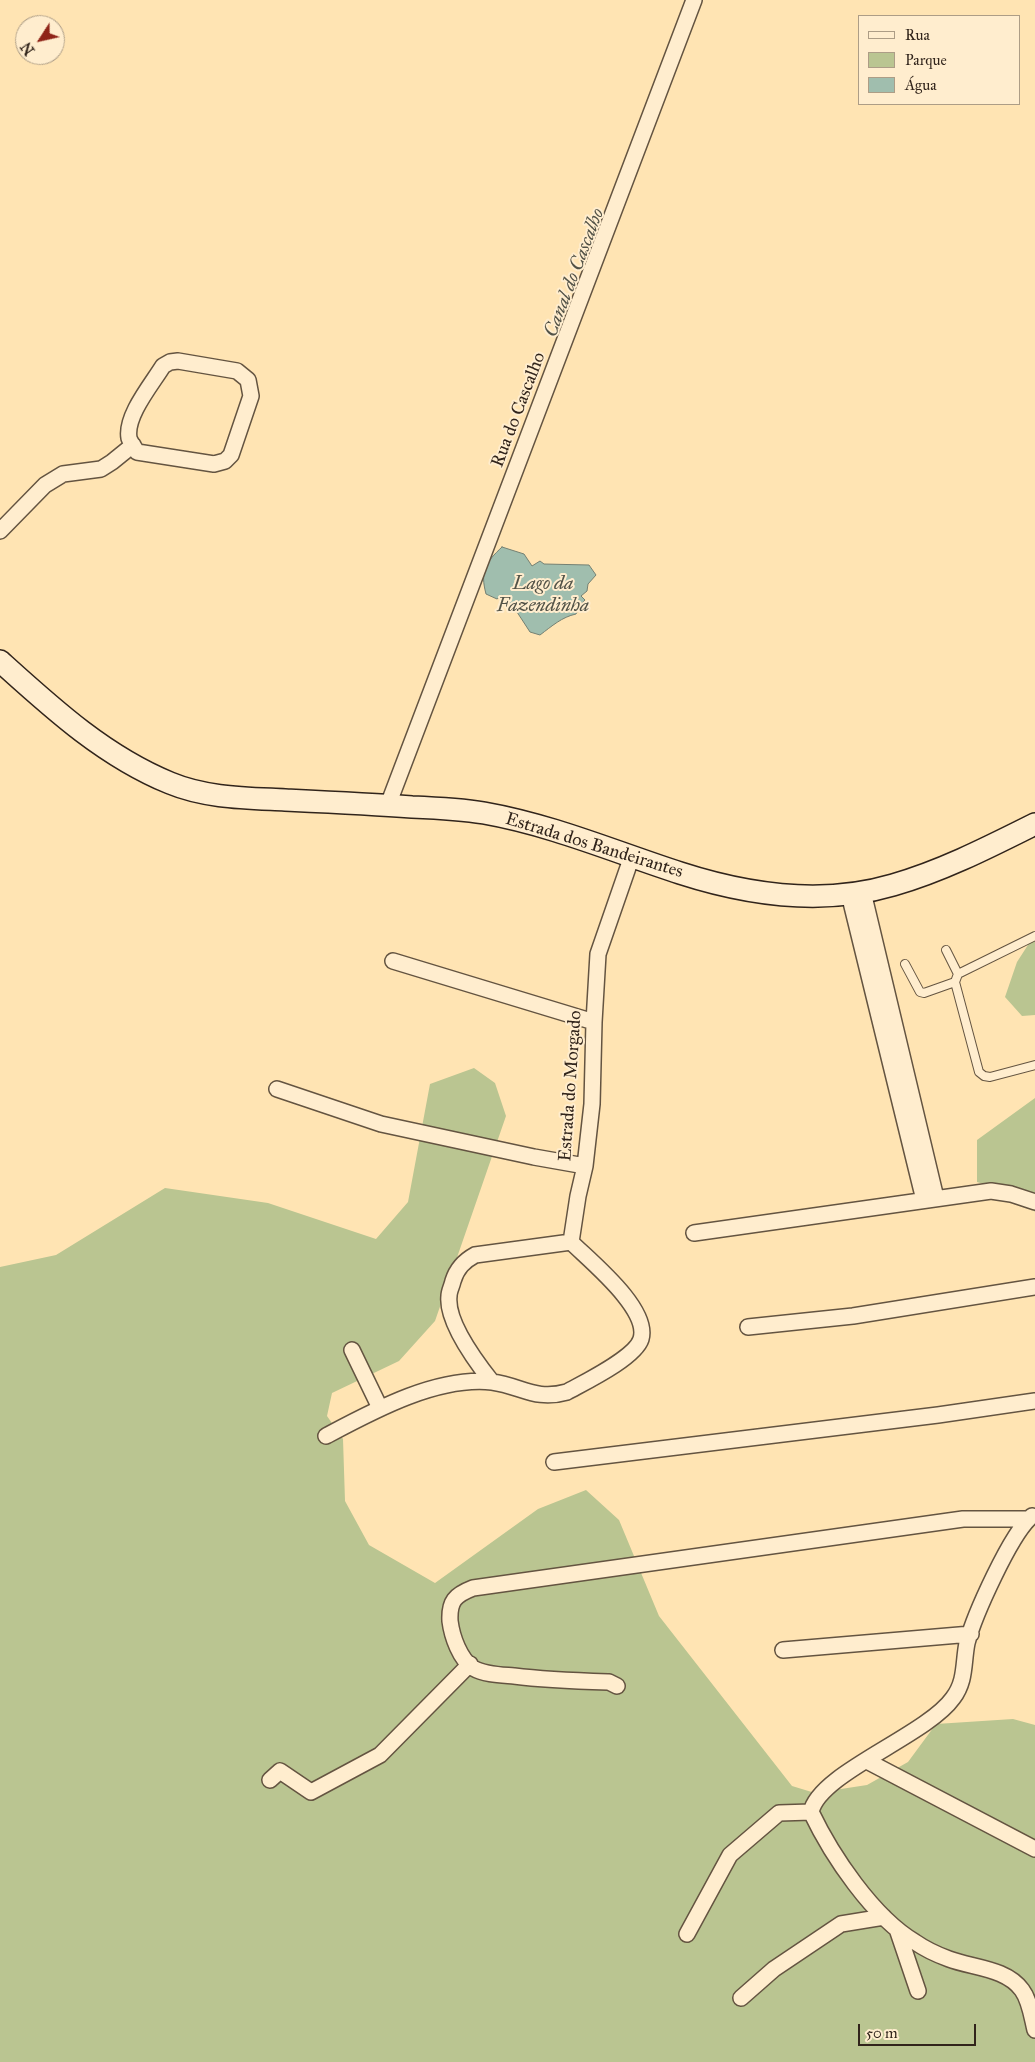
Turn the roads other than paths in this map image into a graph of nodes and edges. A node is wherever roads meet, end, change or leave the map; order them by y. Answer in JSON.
{"nodes":[{"id":1,"x":694,"y":0,"type":"edge"},
{"id":2,"x":133,"y":445,"type":"junction"},
{"id":3,"x":0,"y":531,"type":"edge"},
{"id":4,"x":0,"y":661,"type":"edge"},
{"id":5,"x":388,"y":805,"type":"junction"},
{"id":6,"x":1035,"y":824,"type":"edge"},
{"id":7,"x":632,"y":856,"type":"junction"},
{"id":8,"x":856,"y":893,"type":"junction"},
{"id":9,"x":1035,"y":936,"type":"edge"},
{"id":10,"x":946,"y":950,"type":"dead end"},
{"id":11,"x":393,"y":961,"type":"dead end"},
{"id":12,"x":905,"y":964,"type":"dead end"},
{"id":13,"x":957,"y":978,"type":"junction"},
{"id":14,"x":594,"y":1022,"type":"junction"},
{"id":15,"x":1035,"y":1065,"type":"edge"},
{"id":16,"x":277,"y":1089,"type":"dead end"},
{"id":17,"x":585,"y":1166,"type":"junction"},
{"id":18,"x":930,"y":1199,"type":"junction"},
{"id":19,"x":1035,"y":1202,"type":"edge"},
{"id":20,"x":694,"y":1233,"type":"dead end"},
{"id":21,"x":570,"y":1242,"type":"junction"},
{"id":22,"x":1035,"y":1287,"type":"edge"},
{"id":23,"x":748,"y":1327,"type":"dead end"},
{"id":24,"x":352,"y":1350,"type":"dead end"},
{"id":25,"x":492,"y":1382,"type":"junction"},
{"id":26,"x":1035,"y":1401,"type":"edge"},
{"id":27,"x":380,"y":1408,"type":"junction"},
{"id":28,"x":326,"y":1436,"type":"dead end"},
{"id":29,"x":554,"y":1462,"type":"dead end"},
{"id":30,"x":1031,"y":1516,"type":"edge"},
{"id":31,"x":971,"y":1634,"type":"junction"},
{"id":32,"x":783,"y":1650,"type":"dead end"},
{"id":33,"x":470,"y":1664,"type":"junction"},
{"id":34,"x":617,"y":1686,"type":"dead end"},
{"id":35,"x":867,"y":1761,"type":"junction"},
{"id":36,"x":270,"y":1780,"type":"dead end"},
{"id":37,"x":810,"y":1812,"type":"junction"},
{"id":38,"x":1035,"y":1849,"type":"edge"},
{"id":39,"x":884,"y":1917,"type":"junction"},
{"id":40,"x":896,"y":1927,"type":"junction"},
{"id":41,"x":687,"y":1934,"type":"dead end"},
{"id":42,"x":918,"y":1991,"type":"dead end"},
{"id":43,"x":741,"y":1998,"type":"dead end"},
{"id":44,"x":1035,"y":2030,"type":"edge"}],
"edges":[{"from":1,"to":5,"type":"street","name":"Rua do Cascalho"},
{"from":2,"to":2,"type":"street"},
{"from":2,"to":3,"type":"street"},
{"from":4,"to":5,"type":"main road","name":"Estrada dos Bandeirantes"},
{"from":5,"to":7,"type":"main road","name":"Estrada dos Bandeirantes"},
{"from":6,"to":8,"type":"main road","name":"Estrada dos Bandeirantes"},
{"from":7,"to":8,"type":"main road","name":"Estrada dos Bandeirantes"},
{"from":7,"to":14,"type":"street","name":"Estrada do Morgado"},
{"from":8,"to":18,"type":"street"},
{"from":9,"to":13,"type":"lane"},
{"from":10,"to":13,"type":"lane"},
{"from":11,"to":14,"type":"street"},
{"from":12,"to":13,"type":"lane"},
{"from":13,"to":15,"type":"lane"},
{"from":14,"to":17,"type":"street","name":"Estrada do Morgado"},
{"from":16,"to":17,"type":"street"},
{"from":17,"to":21,"type":"street","name":"Estrada do Morgado"},
{"from":18,"to":19,"type":"street"},
{"from":18,"to":20,"type":"street"},
{"from":21,"to":25,"type":"street"},
{"from":21,"to":25,"type":"street"},
{"from":22,"to":23,"type":"street"},
{"from":24,"to":27,"type":"street"},
{"from":25,"to":27,"type":"street"},
{"from":26,"to":29,"type":"street"},
{"from":27,"to":28,"type":"street"},
{"from":30,"to":31,"type":"street"},
{"from":30,"to":33,"type":"street"},
{"from":31,"to":32,"type":"street"},
{"from":31,"to":35,"type":"street"},
{"from":33,"to":34,"type":"street"},
{"from":33,"to":36,"type":"street"},
{"from":35,"to":37,"type":"street"},
{"from":35,"to":38,"type":"street"},
{"from":37,"to":39,"type":"street"},
{"from":37,"to":41,"type":"street"},
{"from":39,"to":40,"type":"street"},
{"from":39,"to":43,"type":"street"},
{"from":40,"to":42,"type":"street"},
{"from":40,"to":44,"type":"street"}]}
